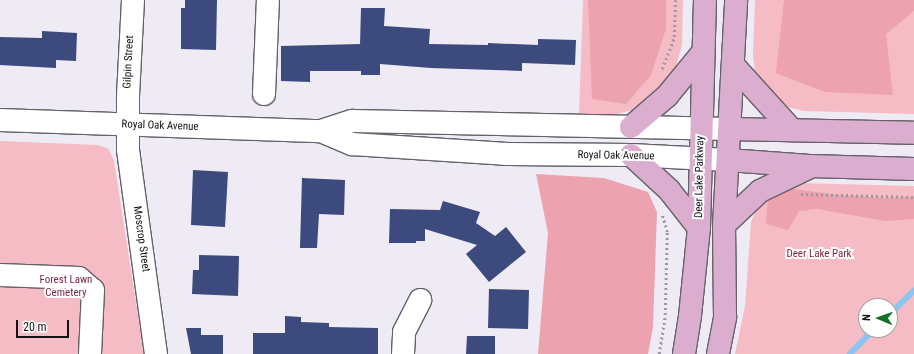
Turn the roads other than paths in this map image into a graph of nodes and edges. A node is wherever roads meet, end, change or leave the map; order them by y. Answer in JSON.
{"nodes":[{"id":1,"x":132,"y":0,"type":"edge"},
{"id":2,"x":268,"y":0,"type":"edge"},
{"id":3,"x":705,"y":0,"type":"edge"},
{"id":4,"x":736,"y":0,"type":"edge"},
{"id":5,"x":703,"y":52,"type":"junction"},
{"id":6,"x":733,"y":65,"type":"junction"},
{"id":7,"x":264,"y":94,"type":"dead end"},
{"id":8,"x":0,"y":120,"type":"edge"},
{"id":9,"x":128,"y":125,"type":"junction"},
{"id":10,"x":631,"y":127,"type":"junction"},
{"id":11,"x":701,"y":128,"type":"junction"},
{"id":12,"x":730,"y":129,"type":"junction"},
{"id":13,"x":792,"y":130,"type":"junction"},
{"id":14,"x":320,"y":131,"type":"junction"},
{"id":15,"x":914,"y":133,"type":"edge"},
{"id":16,"x":631,"y":155,"type":"junction"},
{"id":17,"x":700,"y":159,"type":"junction"},
{"id":18,"x":728,"y":160,"type":"junction"},
{"id":19,"x":810,"y":166,"type":"junction"},
{"id":20,"x":914,"y":169,"type":"edge"},
{"id":21,"x":724,"y":225,"type":"junction"},
{"id":22,"x":698,"y":228,"type":"junction"},
{"id":23,"x":0,"y":276,"type":"edge"},
{"id":24,"x":420,"y":300,"type":"dead end"},
{"id":25,"x":90,"y":354,"type":"edge"},
{"id":26,"x":156,"y":354,"type":"edge"},
{"id":27,"x":403,"y":354,"type":"edge"},
{"id":28,"x":684,"y":354,"type":"edge"},
{"id":29,"x":718,"y":354,"type":"edge"}],
"edges":[{"from":1,"to":9,"type":"street","name":"Gilpin Street"},
{"from":2,"to":7,"type":"street"},
{"from":3,"to":5,"type":"main road","name":"Deer Lake Parkway"},
{"from":4,"to":6,"type":"main road"},
{"from":5,"to":10,"type":"main road"},
{"from":5,"to":11,"type":"main road","name":"Deer Lake Parkway"},
{"from":6,"to":12,"type":"main road"},
{"from":6,"to":13,"type":"main road"},
{"from":8,"to":9,"type":"street","name":"Royal Oak Avenue"},
{"from":9,"to":14,"type":"street","name":"Royal Oak Avenue"},
{"from":9,"to":26,"type":"street","name":"Moscrop Street"},
{"from":10,"to":11,"type":"street","name":"Royal Oak Avenue"},
{"from":10,"to":14,"type":"street","name":"Royal Oak Avenue"},
{"from":11,"to":12,"type":"street","name":"Royal Oak Avenue"},
{"from":11,"to":17,"type":"main road","name":"Deer Lake Parkway"},
{"from":12,"to":13,"type":"main road","name":"Royal Oak Avenue"},
{"from":12,"to":18,"type":"main road"},
{"from":13,"to":15,"type":"main road","name":"Royal Oak Avenue"},
{"from":14,"to":16,"type":"street","name":"Royal Oak Avenue"},
{"from":16,"to":17,"type":"street","name":"Royal Oak Avenue"},
{"from":16,"to":22,"type":"main road"},
{"from":17,"to":18,"type":"street","name":"Royal Oak Avenue"},
{"from":17,"to":22,"type":"main road","name":"Deer Lake Parkway"},
{"from":18,"to":19,"type":"main road","name":"Royal Oak Avenue"},
{"from":18,"to":21,"type":"main road"},
{"from":19,"to":20,"type":"main road","name":"Royal Oak Avenue"},
{"from":19,"to":21,"type":"main road"},
{"from":21,"to":29,"type":"main road"},
{"from":22,"to":28,"type":"main road","name":"Deer Lake Parkway"},
{"from":23,"to":25,"type":"street"},
{"from":24,"to":27,"type":"street"}]}
